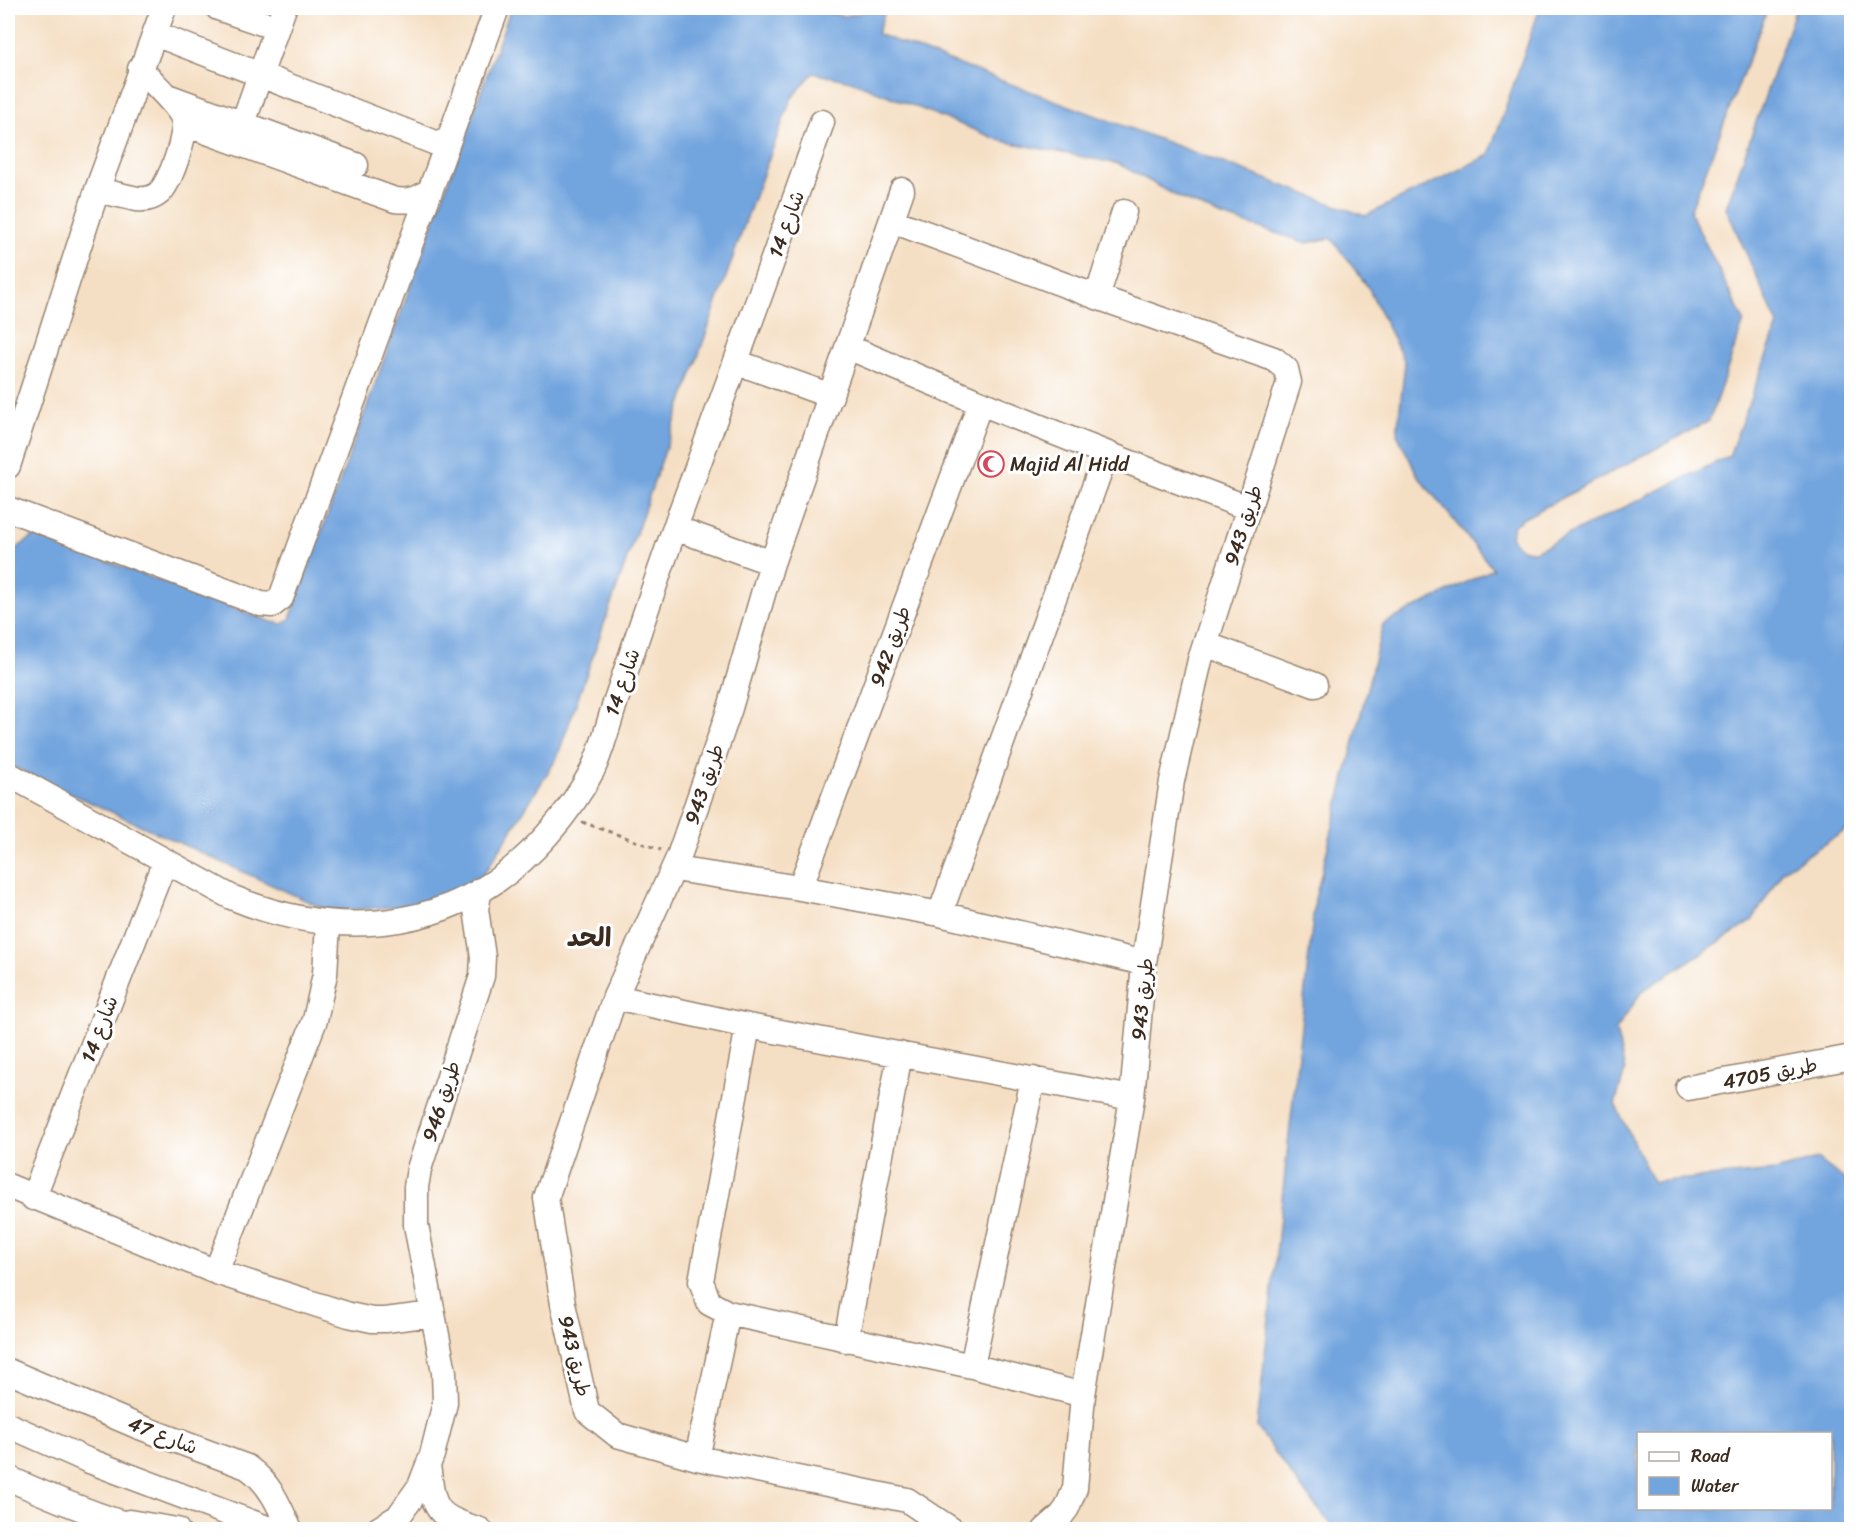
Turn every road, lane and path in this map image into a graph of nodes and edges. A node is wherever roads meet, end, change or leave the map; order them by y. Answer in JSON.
{"nodes":[{"id":1,"x":164,"y":8,"type":"edge"},
{"id":2,"x":223,"y":8,"type":"edge"},
{"id":3,"x":497,"y":8,"type":"edge"},
{"id":4,"x":280,"y":18,"type":"edge"},
{"id":5,"x":155,"y":34,"type":"junction"},
{"id":6,"x":140,"y":69,"type":"junction"},
{"id":7,"x":259,"y":75,"type":"junction"},
{"id":8,"x":163,"y":94,"type":"junction"},
{"id":9,"x":822,"y":122,"type":"dead end"},
{"id":10,"x":243,"y":123,"type":"junction"},
{"id":11,"x":185,"y":124,"type":"junction"},
{"id":12,"x":446,"y":147,"type":"junction"},
{"id":13,"x":356,"y":165,"type":"dead end"},
{"id":14,"x":431,"y":189,"type":"junction"},
{"id":15,"x":98,"y":190,"type":"junction"},
{"id":16,"x":902,"y":190,"type":"dead end"},
{"id":17,"x":1124,"y":213,"type":"dead end"},
{"id":18,"x":893,"y":221,"type":"junction"},
{"id":19,"x":1097,"y":297,"type":"junction"},
{"id":20,"x":848,"y":347,"type":"junction"},
{"id":21,"x":736,"y":362,"type":"junction"},
{"id":22,"x":831,"y":396,"type":"junction"},
{"id":23,"x":980,"y":404,"type":"junction"},
{"id":24,"x":1106,"y":454,"type":"junction"},
{"id":25,"x":8,"y":466,"type":"edge"},
{"id":26,"x":1248,"y":508,"type":"junction"},
{"id":27,"x":8,"y":509,"type":"edge"},
{"id":28,"x":675,"y":528,"type":"junction"},
{"id":29,"x":772,"y":563,"type":"junction"},
{"id":30,"x":1205,"y":644,"type":"junction"},
{"id":31,"x":1315,"y":685,"type":"dead end"},
{"id":32,"x":8,"y":774,"type":"edge"},
{"id":33,"x":563,"y":816,"type":"junction"},
{"id":34,"x":165,"y":861,"type":"junction"},
{"id":35,"x":676,"y":863,"type":"junction"},
{"id":36,"x":800,"y":888,"type":"junction"},
{"id":37,"x":480,"y":890,"type":"junction"},
{"id":38,"x":940,"y":914,"type":"junction"},
{"id":39,"x":328,"y":924,"type":"junction"},
{"id":40,"x":1144,"y":963,"type":"junction"},
{"id":41,"x":615,"y":997,"type":"junction"},
{"id":42,"x":748,"y":1026,"type":"junction"},
{"id":43,"x":900,"y":1054,"type":"junction"},
{"id":44,"x":1851,"y":1057,"type":"edge"},
{"id":45,"x":1033,"y":1079,"type":"junction"},
{"id":46,"x":1688,"y":1088,"type":"dead end"},
{"id":47,"x":1132,"y":1098,"type":"junction"},
{"id":48,"x":8,"y":1186,"type":"edge"},
{"id":49,"x":33,"y":1198,"type":"junction"},
{"id":50,"x":216,"y":1272,"type":"junction"},
{"id":51,"x":728,"y":1313,"type":"junction"},
{"id":52,"x":433,"y":1314,"type":"junction"},
{"id":53,"x":846,"y":1340,"type":"junction"},
{"id":54,"x":972,"y":1366,"type":"junction"},
{"id":55,"x":8,"y":1371,"type":"edge"},
{"id":56,"x":1083,"y":1395,"type":"junction"},
{"id":57,"x":8,"y":1425,"type":"edge"},
{"id":58,"x":698,"y":1458,"type":"junction"},
{"id":59,"x":428,"y":1465,"type":"junction"},
{"id":60,"x":8,"y":1478,"type":"edge"},
{"id":61,"x":111,"y":1520,"type":"junction"},
{"id":62,"x":466,"y":1528,"type":"edge"},
{"id":63,"x":144,"y":1530,"type":"edge"},
{"id":64,"x":177,"y":1530,"type":"edge"},
{"id":65,"x":272,"y":1530,"type":"edge"},
{"id":66,"x":290,"y":1530,"type":"edge"},
{"id":67,"x":377,"y":1530,"type":"edge"},
{"id":68,"x":952,"y":1530,"type":"edge"},
{"id":69,"x":1045,"y":1530,"type":"edge"}],
"edges":[{"from":1,"to":5,"type":"street"},
{"from":2,"to":4,"type":"street"},
{"from":3,"to":12,"type":"street"},
{"from":4,"to":7,"type":"street"},
{"from":5,"to":6,"type":"street"},
{"from":5,"to":7,"type":"street"},
{"from":6,"to":8,"type":"street"},
{"from":6,"to":15,"type":"street"},
{"from":7,"to":10,"type":"street"},
{"from":7,"to":12,"type":"street"},
{"from":8,"to":10,"type":"street"},
{"from":8,"to":11,"type":"street"},
{"from":9,"to":21,"type":"street","name":"شارع 14"},
{"from":10,"to":13,"type":"street"},
{"from":11,"to":14,"type":"street"},
{"from":11,"to":15,"type":"street"},
{"from":12,"to":14,"type":"street"},
{"from":14,"to":27,"type":"street"},
{"from":15,"to":25,"type":"street"},
{"from":16,"to":18,"type":"street","name":"طريق 943"},
{"from":17,"to":19,"type":"street"},
{"from":18,"to":19,"type":"street","name":"طريق 943"},
{"from":18,"to":20,"type":"street","name":"طريق 943"},
{"from":19,"to":26,"type":"street","name":"طريق 943"},
{"from":20,"to":22,"type":"street","name":"طريق 943"},
{"from":20,"to":23,"type":"street"},
{"from":21,"to":22,"type":"street"},
{"from":21,"to":28,"type":"street","name":"شارع 14"},
{"from":22,"to":29,"type":"street","name":"طريق 943"},
{"from":23,"to":24,"type":"street"},
{"from":23,"to":36,"type":"street","name":"طريق 942"},
{"from":24,"to":26,"type":"street"},
{"from":24,"to":38,"type":"street"},
{"from":26,"to":30,"type":"street","name":"طريق 943"},
{"from":28,"to":29,"type":"street"},
{"from":28,"to":33,"type":"street","name":"شارع 14"},
{"from":29,"to":35,"type":"street","name":"طريق 943"},
{"from":30,"to":31,"type":"street"},
{"from":30,"to":40,"type":"street","name":"طريق 943"},
{"from":32,"to":34,"type":"street","name":"شارع 14"},
{"from":33,"to":35,"type":"path"},
{"from":33,"to":37,"type":"street","name":"شارع 14"},
{"from":34,"to":39,"type":"street","name":"شارع 14"},
{"from":34,"to":49,"type":"street","name":"شارع 14"},
{"from":35,"to":36,"type":"street"},
{"from":35,"to":41,"type":"street","name":"طريق 943"},
{"from":36,"to":38,"type":"street"},
{"from":37,"to":39,"type":"street","name":"شارع 14"},
{"from":37,"to":52,"type":"street","name":"طريق 946"},
{"from":38,"to":40,"type":"street"},
{"from":39,"to":50,"type":"street"},
{"from":40,"to":47,"type":"street","name":"طريق 943"},
{"from":41,"to":42,"type":"street"},
{"from":41,"to":58,"type":"street","name":"طريق 943"},
{"from":42,"to":43,"type":"street"},
{"from":42,"to":51,"type":"street"},
{"from":43,"to":45,"type":"street"},
{"from":43,"to":53,"type":"street"},
{"from":44,"to":46,"type":"street","name":"طريق 4705"},
{"from":45,"to":47,"type":"street"},
{"from":45,"to":54,"type":"street"},
{"from":47,"to":56,"type":"street","name":"طريق 943"},
{"from":48,"to":49,"type":"street"},
{"from":49,"to":50,"type":"street"},
{"from":50,"to":52,"type":"street"},
{"from":51,"to":53,"type":"street"},
{"from":51,"to":58,"type":"street"},
{"from":52,"to":59,"type":"street","name":"طريق 946"},
{"from":53,"to":54,"type":"street"},
{"from":54,"to":56,"type":"street"},
{"from":55,"to":66,"type":"street","name":"شارع 47"},
{"from":56,"to":69,"type":"street","name":"طريق 943"},
{"from":57,"to":65,"type":"street"},
{"from":58,"to":68,"type":"street","name":"طريق 943"},
{"from":59,"to":62,"type":"street"},
{"from":59,"to":67,"type":"street","name":"طريق 946"},
{"from":60,"to":61,"type":"street"},
{"from":61,"to":63,"type":"street"},
{"from":61,"to":64,"type":"street"}]}
